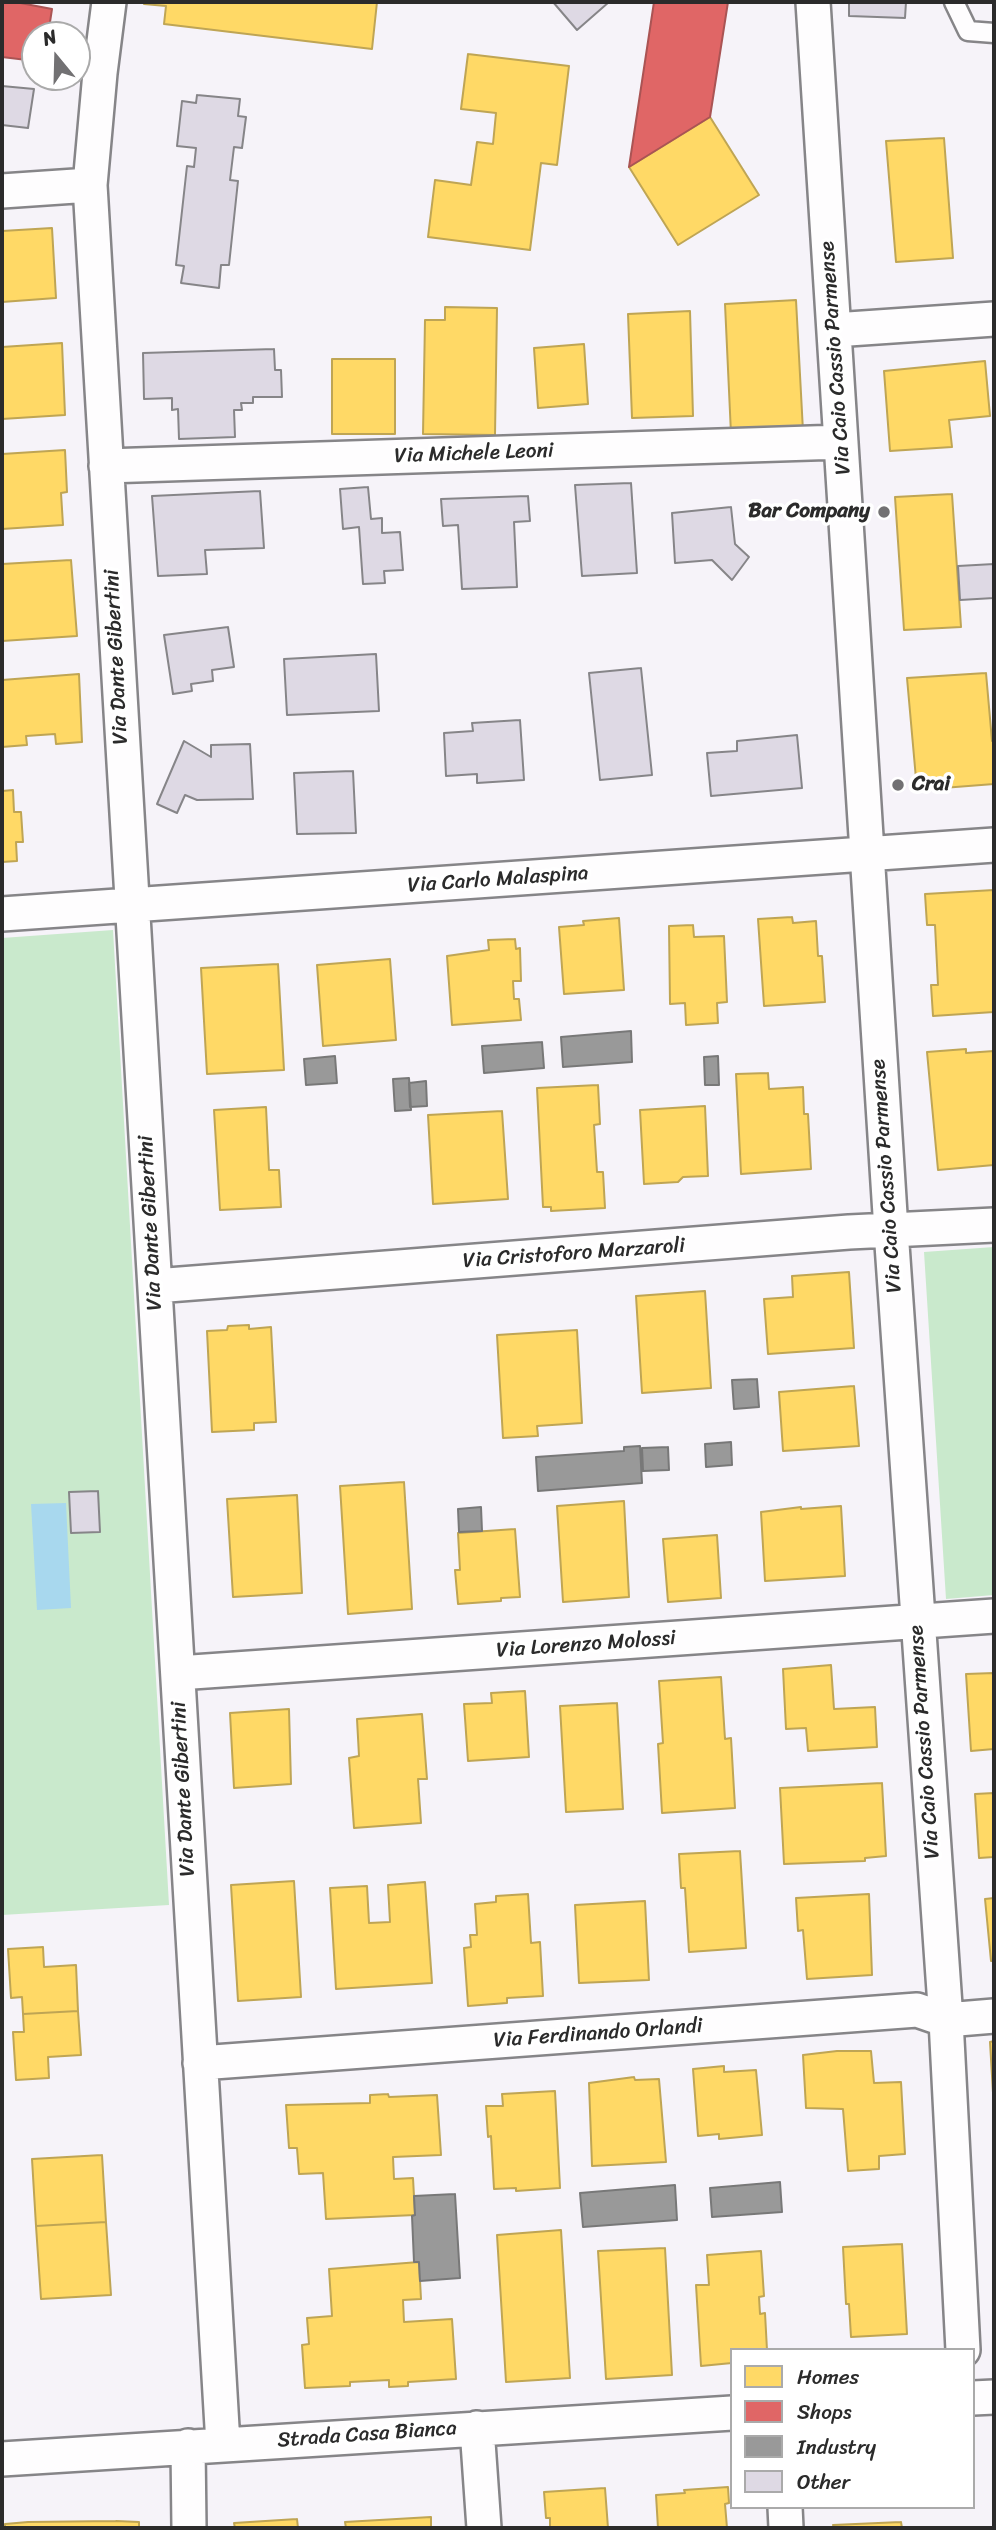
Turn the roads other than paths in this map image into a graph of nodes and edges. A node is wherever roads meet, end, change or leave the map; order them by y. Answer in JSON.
{"nodes":[{"id":1,"x":109,"y":2,"type":"edge"},
{"id":2,"x":813,"y":2,"type":"edge"},
{"id":3,"x":954,"y":2,"type":"edge"},
{"id":4,"x":994,"y":33,"type":"edge"},
{"id":5,"x":90,"y":185,"type":"junction"},
{"id":6,"x":2,"y":191,"type":"edge"},
{"id":7,"x":994,"y":319,"type":"edge"},
{"id":8,"x":834,"y":330,"type":"junction"},
{"id":9,"x":841,"y":442,"type":"junction"},
{"id":10,"x":106,"y":466,"type":"junction"},
{"id":11,"x":994,"y":845,"type":"edge"},
{"id":12,"x":867,"y":854,"type":"junction"},
{"id":13,"x":132,"y":905,"type":"junction"},
{"id":14,"x":2,"y":914,"type":"edge"},
{"id":15,"x":994,"y":1225,"type":"edge"},
{"id":16,"x":891,"y":1230,"type":"junction"},
{"id":17,"x":155,"y":1286,"type":"junction"},
{"id":18,"x":994,"y":1616,"type":"edge"},
{"id":19,"x":916,"y":1622,"type":"junction"},
{"id":20,"x":178,"y":1673,"type":"junction"},
{"id":21,"x":994,"y":2017,"type":"edge"},
{"id":22,"x":946,"y":2020,"type":"junction"},
{"id":23,"x":200,"y":2063,"type":"junction"},
{"id":24,"x":963,"y":2348,"type":"edge"},
{"id":25,"x":994,"y":2397,"type":"edge"},
{"id":26,"x":975,"y":2398,"type":"edge"},
{"id":27,"x":730,"y":2413,"type":"edge"},
{"id":28,"x":477,"y":2428,"type":"junction"},
{"id":29,"x":223,"y":2444,"type":"junction"},
{"id":30,"x":188,"y":2446,"type":"junction"},
{"id":31,"x":2,"y":2459,"type":"edge"},
{"id":32,"x":785,"y":2509,"type":"edge"},
{"id":33,"x":189,"y":2528,"type":"edge"},
{"id":34,"x":484,"y":2528,"type":"edge"},
{"id":35,"x":786,"y":2528,"type":"edge"}],
"edges":[{"from":1,"to":5,"type":"street","name":"Via Dante Gibertini"},
{"from":2,"to":8,"type":"street","name":"Via Caio Cassio Parmense"},
{"from":3,"to":4,"type":"lane"},
{"from":5,"to":6,"type":"street"},
{"from":5,"to":10,"type":"street","name":"Via Dante Gibertini"},
{"from":7,"to":8,"type":"street"},
{"from":8,"to":9,"type":"street","name":"Via Caio Cassio Parmense"},
{"from":9,"to":10,"type":"street","name":"Via Michele Leoni"},
{"from":9,"to":12,"type":"street","name":"Via Caio Cassio Parmense"},
{"from":10,"to":13,"type":"street","name":"Via Dante Gibertini"},
{"from":11,"to":12,"type":"street","name":"Via Carlo Malaspina"},
{"from":12,"to":13,"type":"street","name":"Via Carlo Malaspina"},
{"from":12,"to":16,"type":"street","name":"Via Caio Cassio Parmense"},
{"from":13,"to":14,"type":"street","name":"Via Carlo Malaspina"},
{"from":13,"to":17,"type":"street","name":"Via Dante Gibertini"},
{"from":15,"to":16,"type":"street","name":"Via Cristoforo Marzaroli"},
{"from":16,"to":17,"type":"street","name":"Via Cristoforo Marzaroli"},
{"from":16,"to":19,"type":"street","name":"Via Caio Cassio Parmense"},
{"from":17,"to":20,"type":"street","name":"Via Dante Gibertini"},
{"from":18,"to":19,"type":"street","name":"Via Lorenzo Molossi"},
{"from":19,"to":20,"type":"street","name":"Via Lorenzo Molossi"},
{"from":19,"to":22,"type":"street","name":"Via Caio Cassio Parmense"},
{"from":20,"to":23,"type":"street","name":"Via Dante Gibertini"},
{"from":21,"to":22,"type":"street","name":"Via Ferdinando Orlandi"},
{"from":22,"to":23,"type":"street","name":"Via Ferdinando Orlandi"},
{"from":22,"to":24,"type":"street","name":"Via Caio Cassio Parmense"},
{"from":23,"to":29,"type":"street","name":"Via Dante Gibertini"},
{"from":25,"to":26,"type":"street"},
{"from":27,"to":28,"type":"street","name":"Strada Casa Bianca"},
{"from":28,"to":29,"type":"street","name":"Strada Casa Bianca"},
{"from":28,"to":34,"type":"street"},
{"from":29,"to":30,"type":"street","name":"Strada Casa Bianca"},
{"from":30,"to":31,"type":"street","name":"Strada Casa Bianca"},
{"from":30,"to":33,"type":"street"},
{"from":32,"to":35,"type":"street"}]}
